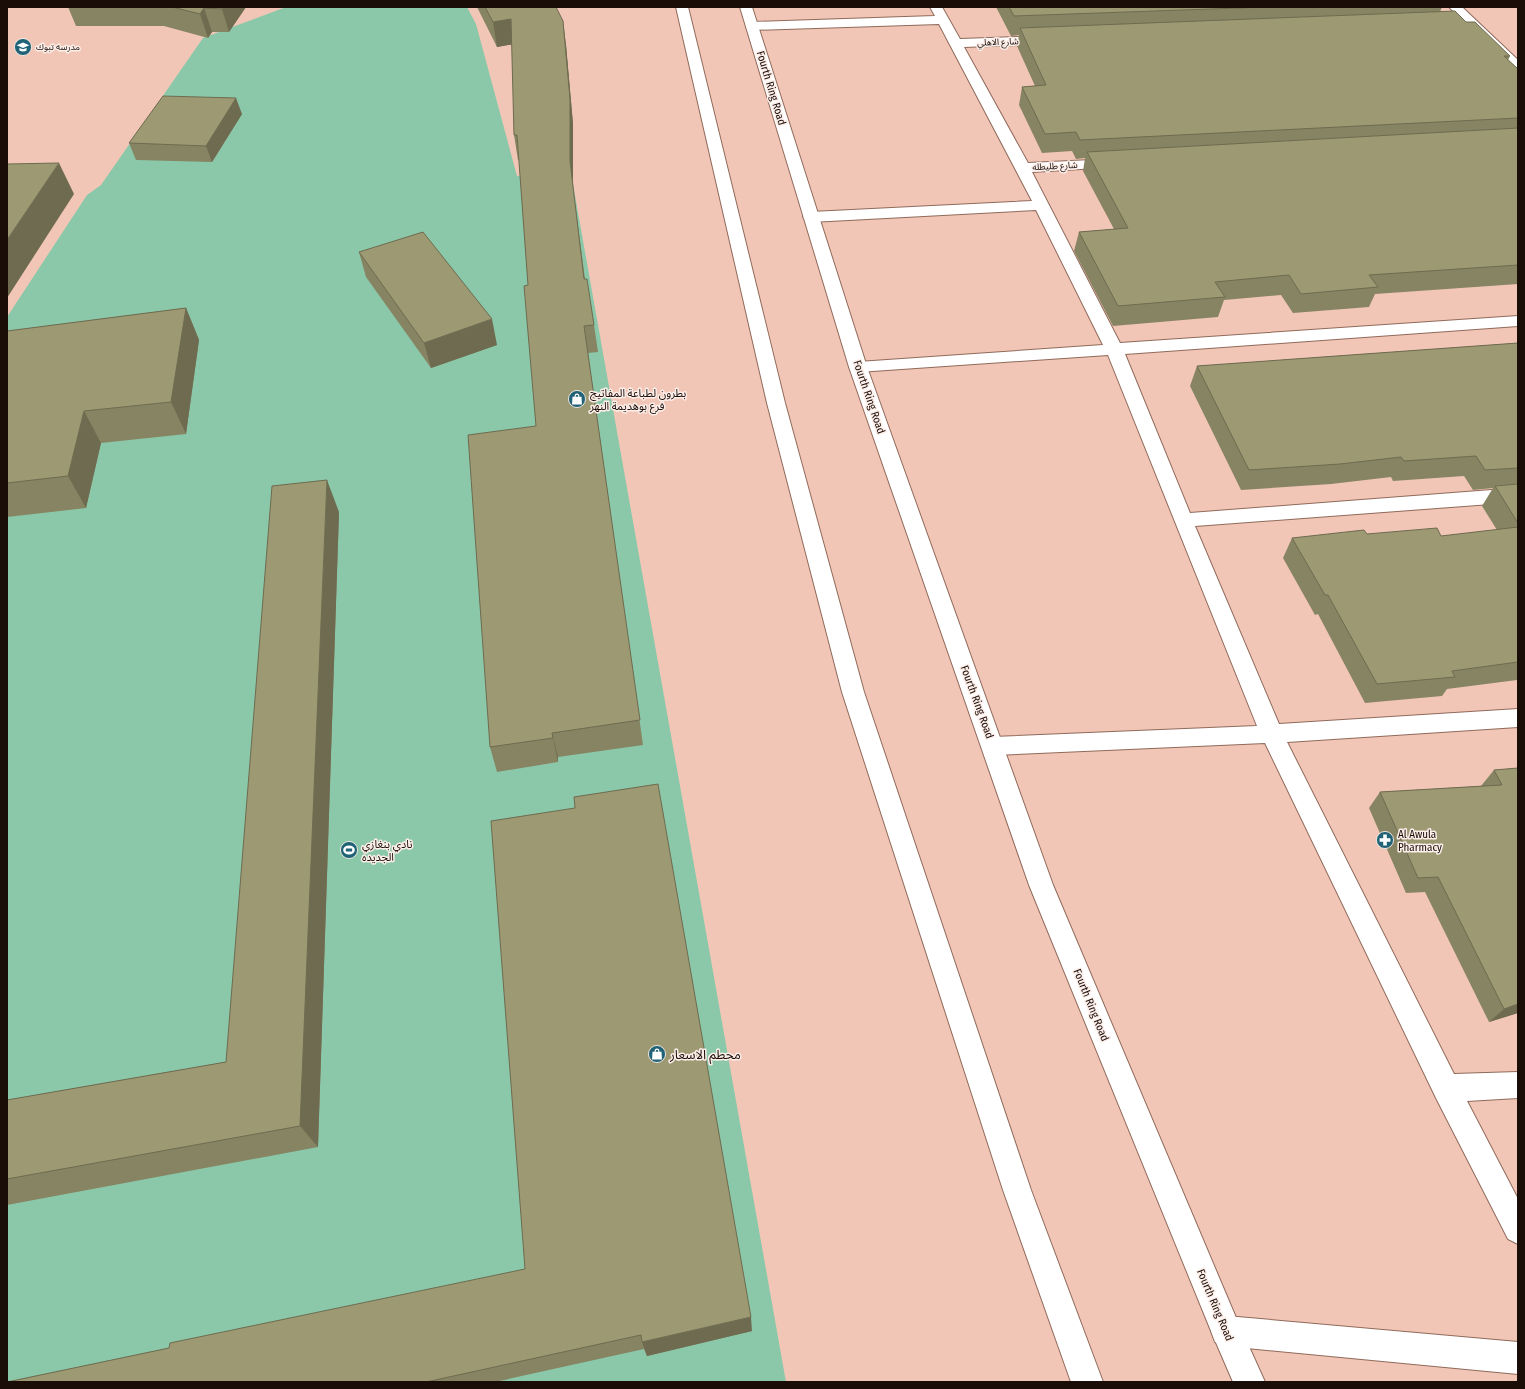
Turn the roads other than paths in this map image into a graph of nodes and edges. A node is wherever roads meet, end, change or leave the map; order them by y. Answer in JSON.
{"nodes":[{"id":1,"x":682,"y":7,"type":"edge"},
{"id":2,"x":936,"y":7,"type":"edge"},
{"id":3,"x":1455,"y":7,"type":"edge"},
{"id":4,"x":749,"y":16,"type":"edge"},
{"id":5,"x":943,"y":20,"type":"junction"},
{"id":6,"x":1473,"y":23,"type":"junction"},
{"id":7,"x":1457,"y":24,"type":"edge"},
{"id":8,"x":1059,"y":39,"type":"edge"},
{"id":9,"x":956,"y":43,"type":"junction"},
{"id":10,"x":1518,"y":67,"type":"edge"},
{"id":11,"x":1127,"y":162,"type":"edge"},
{"id":12,"x":1023,"y":168,"type":"junction"},
{"id":13,"x":1041,"y":205,"type":"junction"},
{"id":14,"x":811,"y":217,"type":"junction"},
{"id":15,"x":1518,"y":321,"type":"edge"},
{"id":16,"x":1114,"y":350,"type":"junction"},
{"id":17,"x":858,"y":367,"type":"junction"},
{"id":18,"x":1518,"y":495,"type":"edge"},
{"id":19,"x":1183,"y":520,"type":"junction"},
{"id":20,"x":1518,"y":718,"type":"edge"},
{"id":21,"x":1272,"y":734,"type":"junction"},
{"id":22,"x":993,"y":746,"type":"junction"},
{"id":23,"x":1518,"y":1085,"type":"edge"},
{"id":24,"x":1446,"y":1088,"type":"junction"},
{"id":25,"x":1518,"y":1229,"type":"edge"},
{"id":26,"x":1226,"y":1331,"type":"junction"},
{"id":27,"x":1518,"y":1358,"type":"edge"},
{"id":28,"x":1087,"y":1382,"type":"edge"},
{"id":29,"x":1249,"y":1382,"type":"edge"}],
"edges":[{"from":1,"to":28,"type":"street"},
{"from":2,"to":5,"type":"street"},
{"from":3,"to":6,"type":"street"},
{"from":4,"to":5,"type":"street"},
{"from":4,"to":14,"type":"street","name":"Fourth Ring Road"},
{"from":5,"to":9,"type":"street"},
{"from":6,"to":7,"type":"street"},
{"from":6,"to":10,"type":"street"},
{"from":8,"to":9,"type":"street","name":"شارع الاهلي"},
{"from":9,"to":12,"type":"street"},
{"from":11,"to":12,"type":"street","name":"شارع طليطله"},
{"from":12,"to":13,"type":"street"},
{"from":13,"to":14,"type":"street"},
{"from":13,"to":16,"type":"street"},
{"from":14,"to":17,"type":"street","name":"Fourth Ring Road"},
{"from":15,"to":16,"type":"street"},
{"from":16,"to":17,"type":"street"},
{"from":16,"to":19,"type":"street"},
{"from":17,"to":22,"type":"street","name":"Fourth Ring Road"},
{"from":18,"to":19,"type":"street"},
{"from":19,"to":21,"type":"street"},
{"from":20,"to":21,"type":"street"},
{"from":21,"to":22,"type":"street"},
{"from":21,"to":24,"type":"street"},
{"from":22,"to":26,"type":"street","name":"Fourth Ring Road"},
{"from":23,"to":24,"type":"street"},
{"from":24,"to":25,"type":"street"},
{"from":26,"to":27,"type":"street"},
{"from":26,"to":29,"type":"street","name":"Fourth Ring Road"}]}
